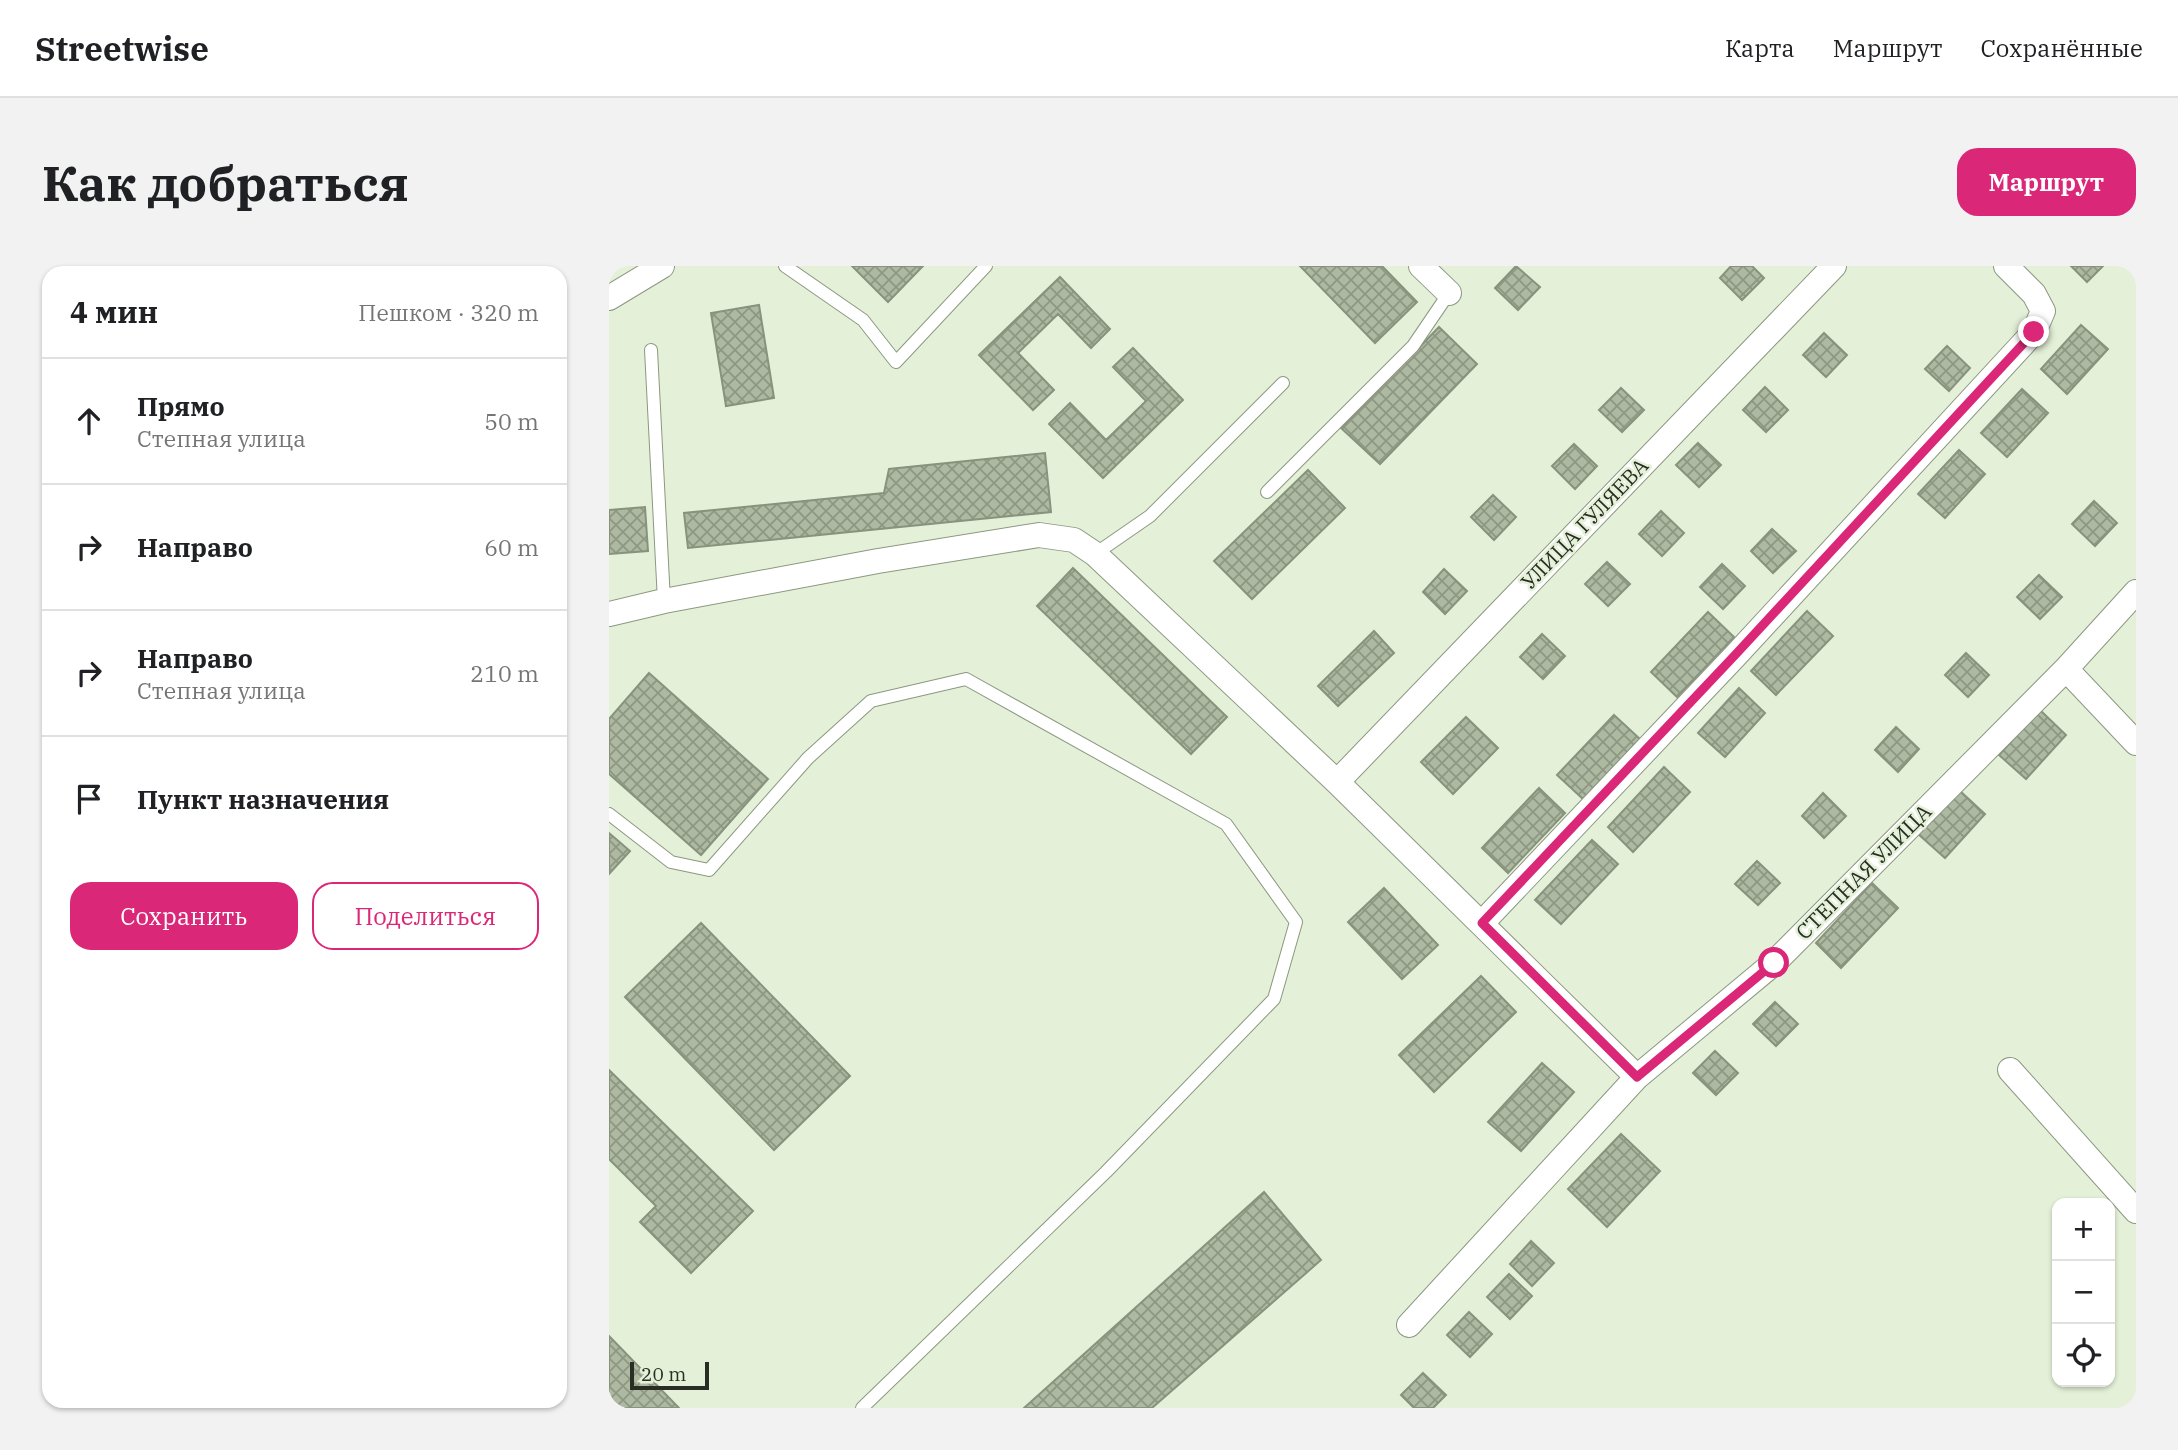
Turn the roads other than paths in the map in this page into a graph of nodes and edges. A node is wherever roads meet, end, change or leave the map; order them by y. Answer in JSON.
{"nodes":[{"id":1,"x":662,"y":266,"type":"edge"},
{"id":2,"x":785,"y":266,"type":"edge"},
{"id":3,"x":986,"y":266,"type":"edge"},
{"id":4,"x":1420,"y":266,"type":"edge"},
{"id":5,"x":1834,"y":266,"type":"edge"},
{"id":6,"x":2006,"y":266,"type":"edge"},
{"id":7,"x":1449,"y":293,"type":"joint"},
{"id":8,"x":609,"y":298,"type":"edge"},
{"id":9,"x":650,"y":350,"type":"dead end"},
{"id":10,"x":1283,"y":383,"type":"dead end"},
{"id":11,"x":1267,"y":492,"type":"dead end"},
{"id":12,"x":1095,"y":554,"type":"junction"},
{"id":13,"x":2136,"y":592,"type":"edge"},
{"id":14,"x":664,"y":601,"type":"junction"},
{"id":15,"x":609,"y":614,"type":"edge"},
{"id":16,"x":2066,"y":669,"type":"junction"},
{"id":17,"x":2136,"y":743,"type":"edge"},
{"id":18,"x":1337,"y":782,"type":"junction"},
{"id":19,"x":609,"y":814,"type":"edge"},
{"id":20,"x":1482,"y":923,"type":"junction"},
{"id":21,"x":2010,"y":1070,"type":"dead end"},
{"id":22,"x":1637,"y":1077,"type":"junction"},
{"id":23,"x":2136,"y":1211,"type":"edge"},
{"id":24,"x":1409,"y":1325,"type":"dead end"},
{"id":25,"x":862,"y":1408,"type":"edge"}],
"edges":[{"from":1,"to":8,"type":"street"},
{"from":2,"to":3,"type":"lane"},
{"from":4,"to":7,"type":"street"},
{"from":5,"to":18,"type":"street","name":"УЛИЦА ГУЛЯЕВА"},
{"from":6,"to":20,"type":"street"},
{"from":7,"to":11,"type":"lane"},
{"from":9,"to":14,"type":"lane"},
{"from":10,"to":12,"type":"lane"},
{"from":12,"to":14,"type":"street"},
{"from":12,"to":18,"type":"street"},
{"from":13,"to":16,"type":"street","name":"СТЕПНАЯ УЛИЦА"},
{"from":14,"to":15,"type":"street"},
{"from":16,"to":17,"type":"street"},
{"from":16,"to":22,"type":"street","name":"СТЕПНАЯ УЛИЦА"},
{"from":18,"to":20,"type":"street"},
{"from":19,"to":25,"type":"lane"},
{"from":20,"to":22,"type":"street"},
{"from":21,"to":23,"type":"street"},
{"from":22,"to":24,"type":"street","name":"СТЕПНАЯ УЛИЦА"}]}
